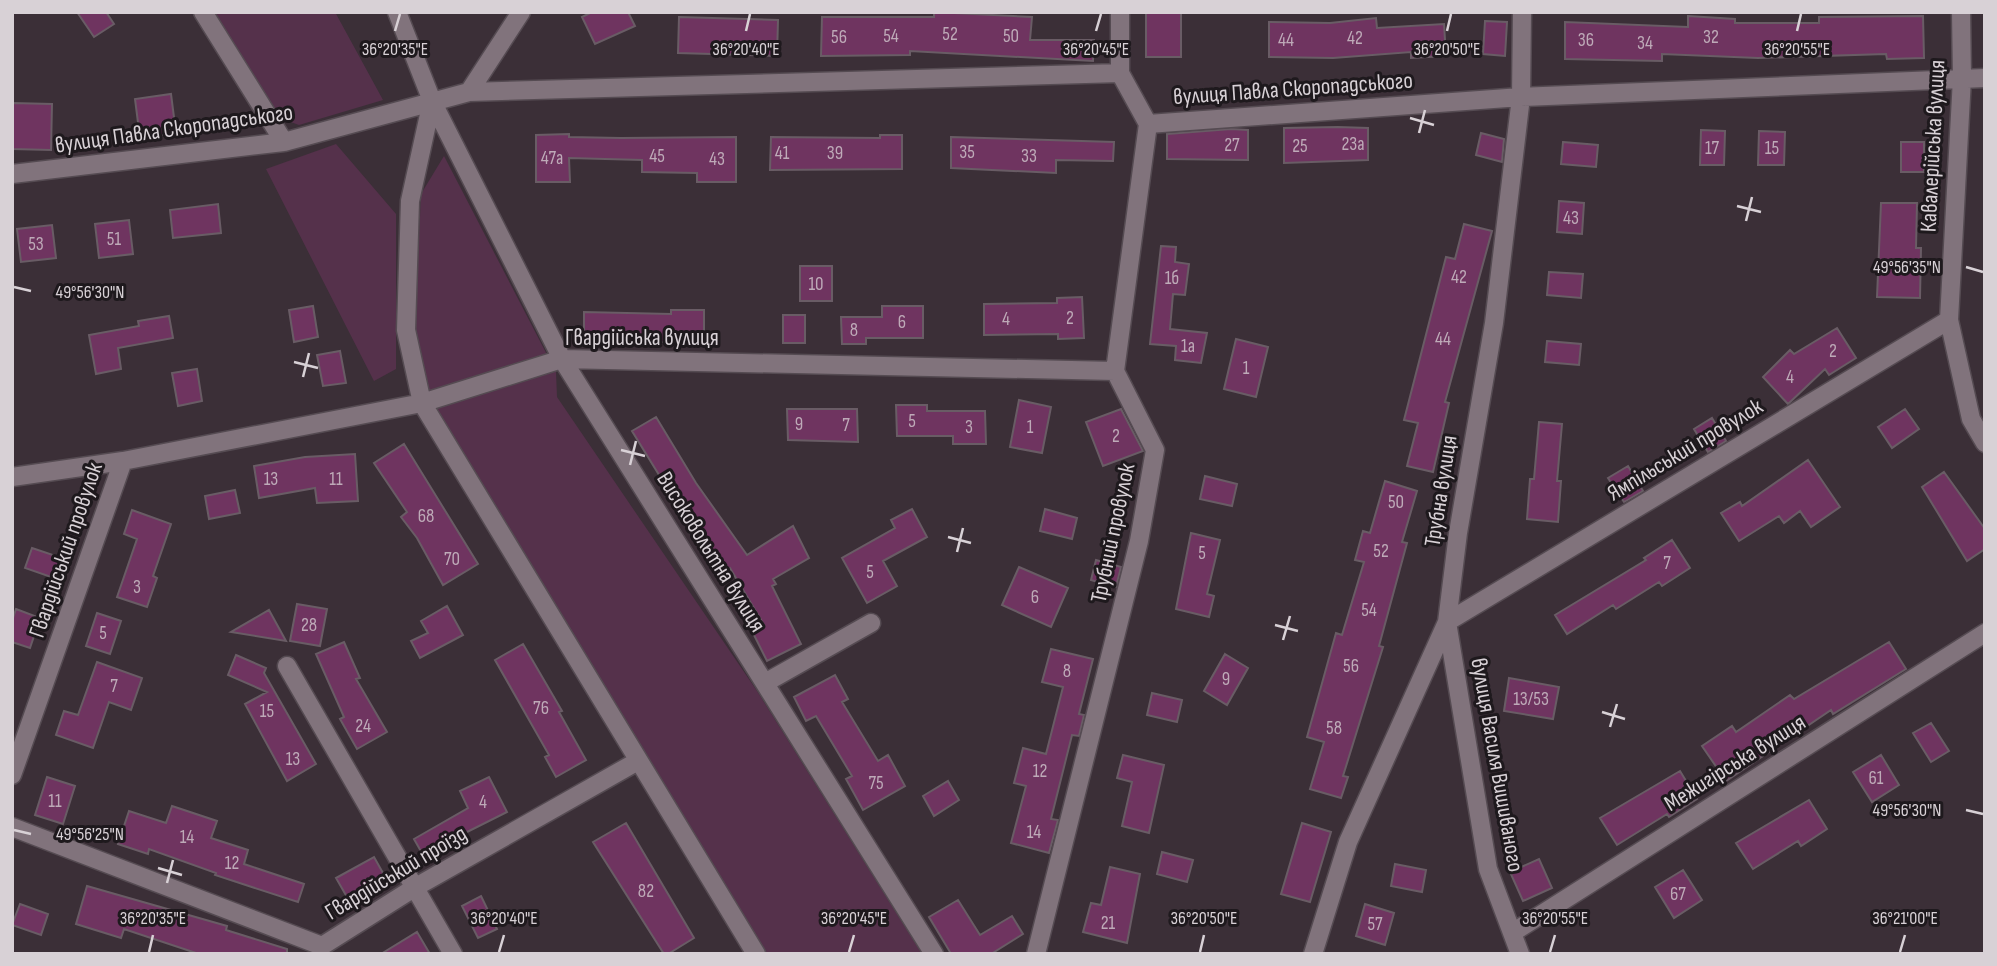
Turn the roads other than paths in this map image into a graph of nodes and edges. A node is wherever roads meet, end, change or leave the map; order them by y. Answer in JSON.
{"nodes":[{"id":1,"x":202,"y":12,"type":"edge"},
{"id":2,"x":397,"y":12,"type":"edge"},
{"id":3,"x":521,"y":12,"type":"edge"},
{"id":4,"x":1120,"y":12,"type":"edge"},
{"id":5,"x":1522,"y":12,"type":"edge"},
{"id":6,"x":1961,"y":12,"type":"edge"},
{"id":7,"x":1120,"y":74,"type":"junction"},
{"id":8,"x":1962,"y":78,"type":"junction"},
{"id":9,"x":1985,"y":78,"type":"edge"},
{"id":10,"x":469,"y":92,"type":"junction"},
{"id":11,"x":1521,"y":97,"type":"junction"},
{"id":12,"x":432,"y":101,"type":"junction"},
{"id":13,"x":1148,"y":124,"type":"junction"},
{"id":14,"x":284,"y":142,"type":"junction"},
{"id":15,"x":12,"y":174,"type":"edge"},
{"id":16,"x":1949,"y":320,"type":"junction"},
{"id":17,"x":562,"y":359,"type":"junction"},
{"id":18,"x":1115,"y":371,"type":"junction"},
{"id":19,"x":422,"y":403,"type":"junction"},
{"id":20,"x":1985,"y":443,"type":"edge"},
{"id":21,"x":123,"y":461,"type":"junction"},
{"id":22,"x":12,"y":477,"type":"edge"},
{"id":23,"x":1447,"y":622,"type":"junction"},
{"id":24,"x":871,"y":623,"type":"dead end"},
{"id":25,"x":1985,"y":633,"type":"edge"},
{"id":26,"x":287,"y":666,"type":"dead end"},
{"id":27,"x":765,"y":683,"type":"junction"},
{"id":28,"x":638,"y":761,"type":"junction"},
{"id":29,"x":12,"y":775,"type":"edge"},
{"id":30,"x":12,"y":827,"type":"edge"},
{"id":31,"x":414,"y":888,"type":"junction"},
{"id":32,"x":1512,"y":933,"type":"junction"},
{"id":33,"x":321,"y":950,"type":"edge"},
{"id":34,"x":453,"y":954,"type":"edge"},
{"id":35,"x":757,"y":954,"type":"edge"},
{"id":36,"x":934,"y":954,"type":"edge"},
{"id":37,"x":1037,"y":954,"type":"edge"},
{"id":38,"x":1313,"y":954,"type":"edge"},
{"id":39,"x":1520,"y":954,"type":"edge"}],
"edges":[{"from":1,"to":14,"type":"street"},
{"from":2,"to":12,"type":"street","name":"Високовольтна вулиця"},
{"from":3,"to":10,"type":"street"},
{"from":4,"to":7,"type":"street"},
{"from":5,"to":11,"type":"street","name":"Трубна вулиця"},
{"from":6,"to":8,"type":"street","name":"Кавалерійська вулиця"},
{"from":7,"to":10,"type":"street","name":"вулиця Павла Скоропадського"},
{"from":7,"to":13,"type":"street","name":"вулиця Павла Скоропадського"},
{"from":8,"to":9,"type":"street","name":"вулиця Павла Скоропадського"},
{"from":8,"to":11,"type":"street","name":"вулиця Павла Скоропадського"},
{"from":8,"to":16,"type":"street","name":"Кавалерійська вулиця"},
{"from":10,"to":12,"type":"street","name":"вулиця Павла Скоропадського"},
{"from":11,"to":13,"type":"street","name":"вулиця Павла Скоропадського"},
{"from":11,"to":23,"type":"street","name":"Трубна вулиця"},
{"from":12,"to":14,"type":"street","name":"вулиця Павла Скоропадського"},
{"from":12,"to":17,"type":"street","name":"Високовольтна вулиця"},
{"from":12,"to":19,"type":"street"},
{"from":13,"to":18,"type":"street"},
{"from":14,"to":15,"type":"street","name":"вулиця Павла Скоропадського"},
{"from":16,"to":20,"type":"street","name":"Кавалерійська вулиця"},
{"from":16,"to":23,"type":"street","name":"Ямпільський провулок"},
{"from":17,"to":18,"type":"street","name":"Гвардійська вулиця"},
{"from":17,"to":19,"type":"street","name":"Гвардійська вулиця"},
{"from":17,"to":27,"type":"street","name":"Високовольтна вулиця"},
{"from":18,"to":37,"type":"street","name":"Трубний провулок"},
{"from":19,"to":21,"type":"street","name":"Гвардійська вулиця"},
{"from":19,"to":28,"type":"street"},
{"from":21,"to":22,"type":"street","name":"Гвардійська вулиця"},
{"from":21,"to":29,"type":"street","name":"Гвардійський провулок"},
{"from":23,"to":32,"type":"street","name":"вулиця Василя Вишиваного"},
{"from":23,"to":38,"type":"street","name":"Трубна вулиця"},
{"from":24,"to":27,"type":"street"},
{"from":25,"to":32,"type":"street","name":"Межигірська вулиця"},
{"from":26,"to":31,"type":"street"},
{"from":27,"to":36,"type":"street","name":"Високовольтна вулиця"},
{"from":28,"to":31,"type":"street","name":"Гвардійський проїзд"},
{"from":28,"to":35,"type":"street"},
{"from":30,"to":33,"type":"street","name":"Гвардійський проїзд"},
{"from":31,"to":33,"type":"street","name":"Гвардійський проїзд"},
{"from":31,"to":34,"type":"street"},
{"from":32,"to":39,"type":"street","name":"вулиця Василя Вишиваного"}]}
